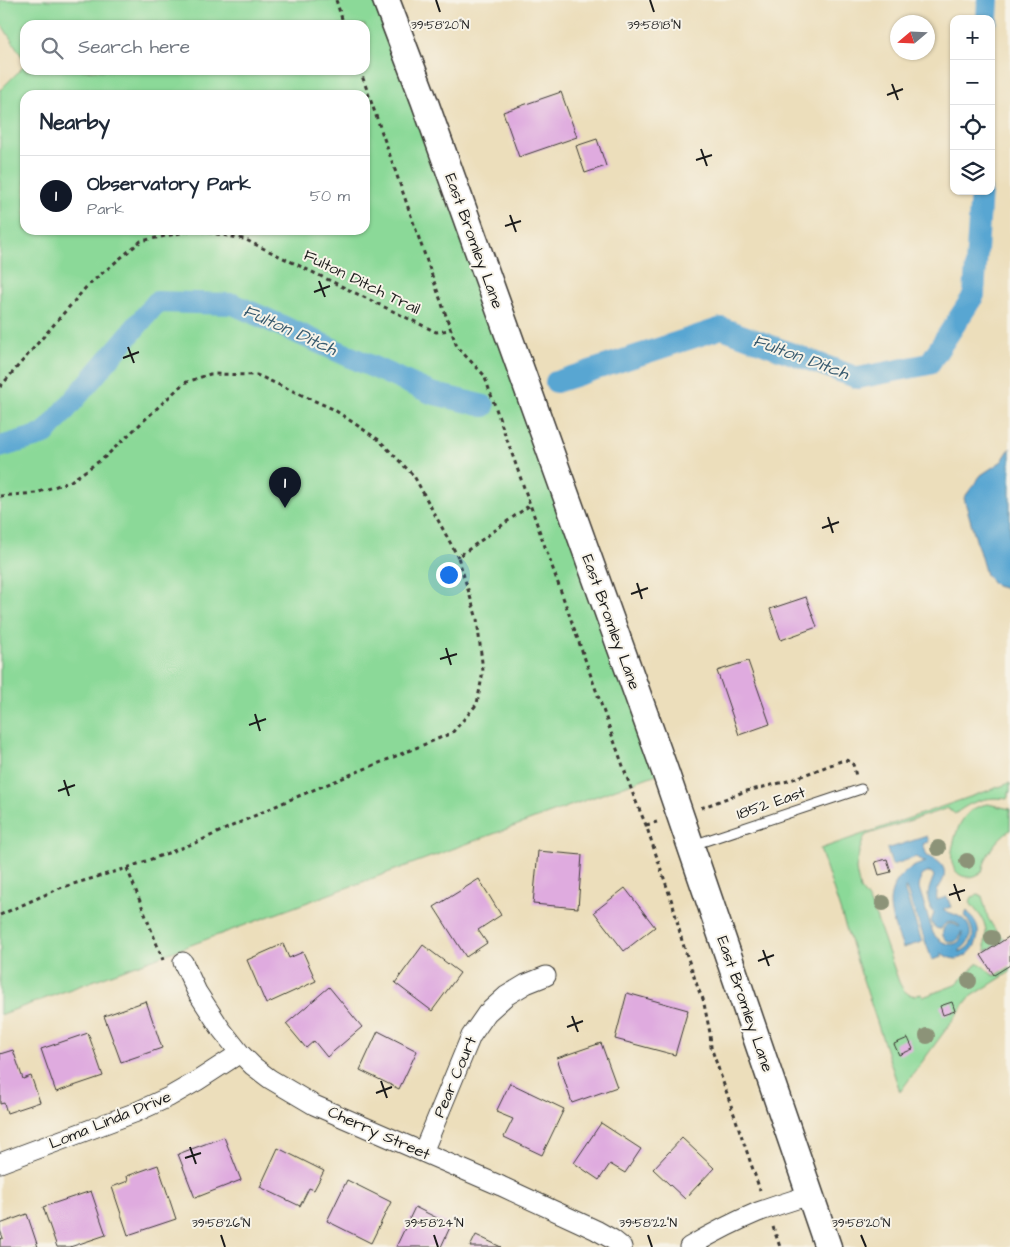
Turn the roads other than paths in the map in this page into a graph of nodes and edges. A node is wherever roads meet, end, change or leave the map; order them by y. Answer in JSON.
{"nodes":[{"id":1,"x":386,"y":0,"type":"edge"},
{"id":2,"x":861,"y":789,"type":"road end"},
{"id":3,"x":691,"y":846,"type":"junction"},
{"id":4,"x":183,"y":962,"type":"road end"},
{"id":5,"x":546,"y":976,"type":"dead end"},
{"id":6,"x":240,"y":1053,"type":"junction"},
{"id":7,"x":423,"y":1152,"type":"junction"},
{"id":8,"x":0,"y":1163,"type":"edge"},
{"id":9,"x":810,"y":1195,"type":"junction"},
{"id":10,"x":622,"y":1247,"type":"edge"},
{"id":11,"x":689,"y":1247,"type":"edge"},
{"id":12,"x":828,"y":1247,"type":"edge"}],
"edges":[{"from":1,"to":3,"type":"main road","name":"East Bromley Lane"},
{"from":2,"to":3,"type":"lane","name":"1852 East"},
{"from":3,"to":9,"type":"main road","name":"East Bromley Lane"},
{"from":4,"to":6,"type":"street","name":"Cherry Street"},
{"from":5,"to":7,"type":"street","name":"Pear Court"},
{"from":6,"to":7,"type":"street","name":"Cherry Street"},
{"from":6,"to":8,"type":"street","name":"Loma Linda Drive"},
{"from":7,"to":10,"type":"street","name":"Cherry Street"},
{"from":9,"to":11,"type":"street"},
{"from":9,"to":12,"type":"main road","name":"East Bromley Lane"}]}
